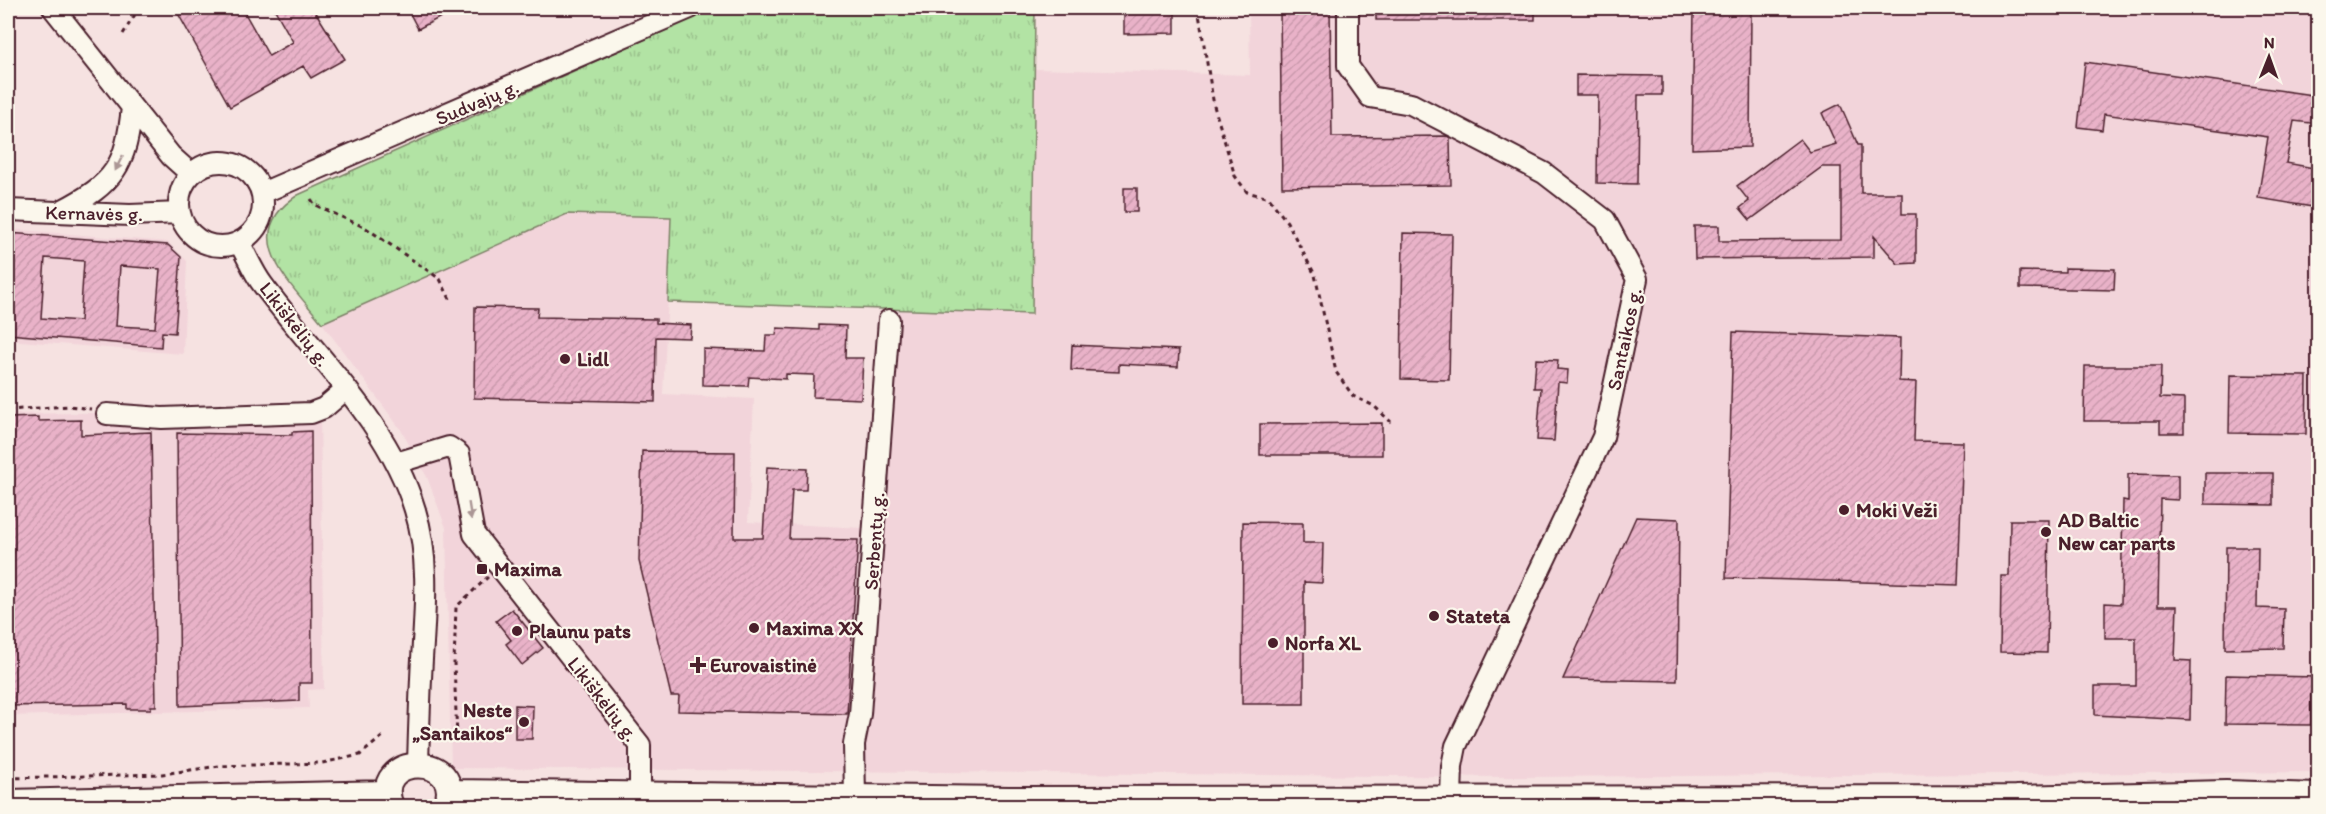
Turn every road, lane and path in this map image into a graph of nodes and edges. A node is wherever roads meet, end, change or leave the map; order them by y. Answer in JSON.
{"nodes":[{"id":1,"x":53,"y":8,"type":"edge"},
{"id":2,"x":139,"y":8,"type":"edge"},
{"id":3,"x":690,"y":8,"type":"edge"},
{"id":4,"x":1198,"y":8,"type":"edge"},
{"id":5,"x":1348,"y":8,"type":"edge"},
{"id":6,"x":123,"y":34,"type":"dead end"},
{"id":7,"x":132,"y":106,"type":"junction"},
{"id":8,"x":191,"y":174,"type":"junction"},
{"id":9,"x":262,"y":193,"type":"junction"},
{"id":10,"x":311,"y":199,"type":"dead end"},
{"id":11,"x":8,"y":210,"type":"edge"},
{"id":12,"x":58,"y":213,"type":"junction"},
{"id":13,"x":180,"y":213,"type":"junction"},
{"id":14,"x":239,"y":242,"type":"junction"},
{"id":15,"x":451,"y":301,"type":"dead end"},
{"id":16,"x":889,"y":320,"type":"dead end"},
{"id":17,"x":346,"y":389,"type":"junction"},
{"id":18,"x":8,"y":411,"type":"edge"},
{"id":19,"x":107,"y":414,"type":"joint"},
{"id":20,"x":1391,"y":423,"type":"dead end"},
{"id":21,"x":396,"y":463,"type":"junction"},
{"id":22,"x":490,"y":575,"type":"dead end"},
{"id":23,"x":383,"y":736,"type":"dead end"},
{"id":24,"x":457,"y":738,"type":"dead end"},
{"id":25,"x":418,"y":764,"type":"junction"},
{"id":26,"x":8,"y":778,"type":"edge"},
{"id":27,"x":640,"y":795,"type":"junction"},
{"id":28,"x":2319,"y":796,"type":"edge"},
{"id":29,"x":855,"y":797,"type":"junction"},
{"id":30,"x":1451,"y":798,"type":"junction"},
{"id":31,"x":447,"y":799,"type":"edge"},
{"id":32,"x":389,"y":800,"type":"edge"},
{"id":33,"x":8,"y":802,"type":"edge"},
{"id":34,"x":798,"y":802,"type":"edge"},
{"id":35,"x":1389,"y":802,"type":"edge"},
{"id":36,"x":70,"y":804,"type":"edge"}],
"edges":[{"from":1,"to":7,"type":"street"},
{"from":2,"to":6,"type":"path"},
{"from":3,"to":9,"type":"street","name":"Sudvajų g."},
{"from":4,"to":20,"type":"path"},
{"from":5,"to":30,"type":"street","name":"Santaikos g."},
{"from":7,"to":8,"type":"street"},
{"from":7,"to":12,"type":"street","one_way":true},
{"from":8,"to":9,"type":"street"},
{"from":8,"to":13,"type":"street"},
{"from":9,"to":14,"type":"street"},
{"from":10,"to":15,"type":"path"},
{"from":11,"to":12,"type":"street","name":"Kernavės g."},
{"from":12,"to":13,"type":"street","name":"Kernavės g."},
{"from":13,"to":14,"type":"street"},
{"from":14,"to":17,"type":"street","name":"Likiškėlių g."},
{"from":16,"to":29,"type":"street","name":"Serbentų g."},
{"from":17,"to":19,"type":"street"},
{"from":17,"to":21,"type":"street","name":"Likiškėlių g."},
{"from":18,"to":19,"type":"path"},
{"from":21,"to":25,"type":"street","name":"Likiškėlių g."},
{"from":21,"to":27,"type":"street","name":"Likiškėlių g.","one_way":true},
{"from":22,"to":24,"type":"path"},
{"from":23,"to":26,"type":"path"},
{"from":25,"to":31,"type":"main road"},
{"from":25,"to":32,"type":"main road"},
{"from":27,"to":31,"type":"main road"},
{"from":27,"to":34,"type":"main road"},
{"from":28,"to":30,"type":"main road"},
{"from":29,"to":34,"type":"main road"},
{"from":29,"to":35,"type":"main road"},
{"from":30,"to":35,"type":"main road"},
{"from":32,"to":36,"type":"main road"},
{"from":33,"to":36,"type":"main road"}]}
